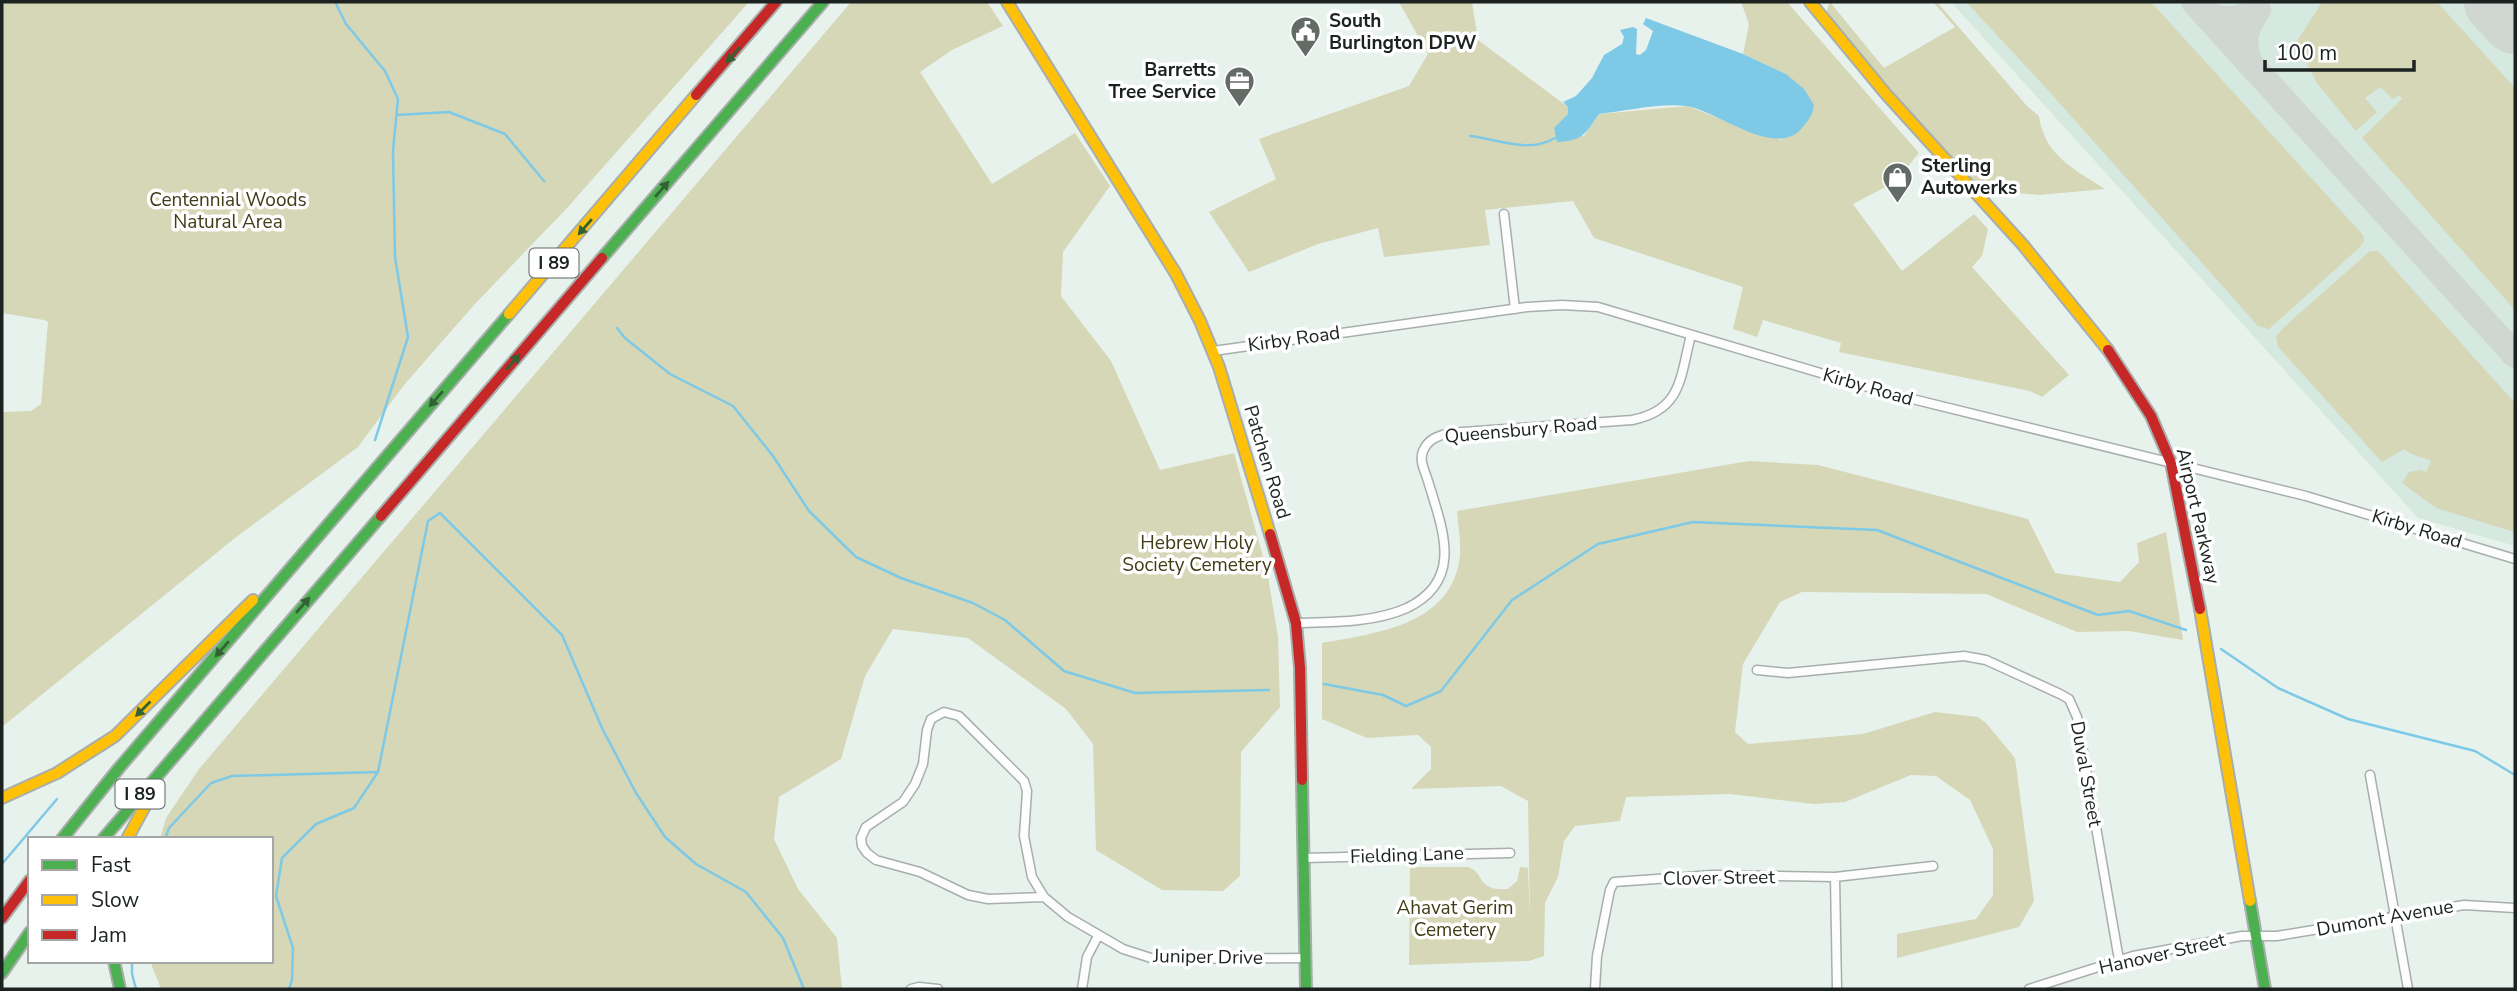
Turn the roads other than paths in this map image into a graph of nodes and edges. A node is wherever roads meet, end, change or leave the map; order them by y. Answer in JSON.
{"nodes":[{"id":1,"x":776,"y":2,"type":"edge"},
{"id":2,"x":823,"y":2,"type":"edge"},
{"id":3,"x":1007,"y":2,"type":"edge"},
{"id":4,"x":1810,"y":2,"type":"edge"},
{"id":5,"x":1504,"y":215,"type":"dead end"},
{"id":6,"x":1515,"y":309,"type":"junction"},
{"id":7,"x":1691,"y":335,"type":"junction"},
{"id":8,"x":1213,"y":351,"type":"junction"},
{"id":9,"x":2171,"y":463,"type":"junction"},
{"id":10,"x":330,"y":523,"type":"junction"},
{"id":11,"x":2515,"y":559,"type":"edge"},
{"id":12,"x":1296,"y":623,"type":"junction"},
{"id":13,"x":1757,"y":670,"type":"dead end"},
{"id":14,"x":178,"y":750,"type":"junction"},
{"id":15,"x":2370,"y":775,"type":"dead end"},
{"id":16,"x":2,"y":798,"type":"edge"},
{"id":17,"x":64,"y":837,"type":"edge"},
{"id":18,"x":105,"y":837,"type":"edge"},
{"id":19,"x":128,"y":837,"type":"edge"},
{"id":20,"x":1510,"y":853,"type":"dead end"},
{"id":21,"x":1304,"y":858,"type":"junction"},
{"id":22,"x":1933,"y":866,"type":"dead end"},
{"id":23,"x":1835,"y":877,"type":"junction"},
{"id":24,"x":28,"y":883,"type":"edge"},
{"id":25,"x":1044,"y":897,"type":"junction"},
{"id":26,"x":2515,"y":908,"type":"edge"},
{"id":27,"x":2394,"y":916,"type":"junction"},
{"id":28,"x":2,"y":918,"type":"edge"},
{"id":29,"x":28,"y":935,"type":"edge"},
{"id":30,"x":1098,"y":936,"type":"junction"},
{"id":31,"x":2256,"y":937,"type":"junction"},
{"id":32,"x":1306,"y":958,"type":"junction"},
{"id":33,"x":2119,"y":960,"type":"junction"},
{"id":34,"x":114,"y":963,"type":"edge"},
{"id":35,"x":2,"y":972,"type":"edge"},
{"id":36,"x":120,"y":989,"type":"edge"},
{"id":37,"x":911,"y":989,"type":"edge"},
{"id":38,"x":938,"y":989,"type":"edge"},
{"id":39,"x":1082,"y":989,"type":"edge"},
{"id":40,"x":1306,"y":989,"type":"edge"},
{"id":41,"x":1595,"y":989,"type":"edge"},
{"id":42,"x":1837,"y":989,"type":"edge"},
{"id":43,"x":2029,"y":989,"type":"edge"},
{"id":44,"x":2266,"y":989,"type":"edge"},
{"id":45,"x":2408,"y":989,"type":"edge"}],
"edges":[{"from":1,"to":10,"type":"main road","number":"I 89","one_way":true},
{"from":14,"to":2,"type":"main road","number":"I 89","one_way":true},
{"from":3,"to":8,"type":"main road","name":"Patchen Road"},
{"from":4,"to":9,"type":"main road","name":"Airport Parkway"},
{"from":5,"to":6,"type":"street"},
{"from":6,"to":7,"type":"street","name":"Kirby Road"},
{"from":6,"to":8,"type":"street","name":"Kirby Road"},
{"from":7,"to":9,"type":"street","name":"Kirby Road"},
{"from":7,"to":12,"type":"street","name":"Queensbury Road"},
{"from":8,"to":12,"type":"main road","name":"Patchen Road"},
{"from":9,"to":11,"type":"street","name":"Kirby Road"},
{"from":9,"to":31,"type":"main road","name":"Airport Parkway"},
{"from":10,"to":16,"type":"main road","one_way":true},
{"from":10,"to":17,"type":"main road","number":"I 89","one_way":true},
{"from":12,"to":21,"type":"main road","name":"Patchen Road"},
{"from":13,"to":33,"type":"street","name":"Duval Street"},
{"from":14,"to":18,"type":"main road","number":"I 89"},
{"from":14,"to":19,"type":"main road"},
{"from":15,"to":27,"type":"street"},
{"from":20,"to":21,"type":"street","name":"Fielding Lane"},
{"from":21,"to":32,"type":"main road","name":"Patchen Road"},
{"from":22,"to":23,"type":"street","name":"Clover Street"},
{"from":23,"to":41,"type":"street","name":"Clover Street"},
{"from":23,"to":42,"type":"street"},
{"from":24,"to":28,"type":"main road"},
{"from":25,"to":25,"type":"street","name":"Juniper Drive"},
{"from":25,"to":30,"type":"street","name":"Juniper Drive"},
{"from":26,"to":27,"type":"street","name":"Dumont Avenue"},
{"from":27,"to":31,"type":"street","name":"Dumont Avenue"},
{"from":27,"to":45,"type":"street"},
{"from":29,"to":35,"type":"main road"},
{"from":30,"to":32,"type":"street","name":"Juniper Drive"},
{"from":30,"to":39,"type":"street"},
{"from":31,"to":33,"type":"street","name":"Hanover Street"},
{"from":31,"to":44,"type":"main road","name":"Airport Parkway"},
{"from":32,"to":40,"type":"main road","name":"Patchen Road"},
{"from":33,"to":43,"type":"street","name":"Hanover Street"},
{"from":34,"to":36,"type":"main road"},
{"from":37,"to":38,"type":"street"}]}
